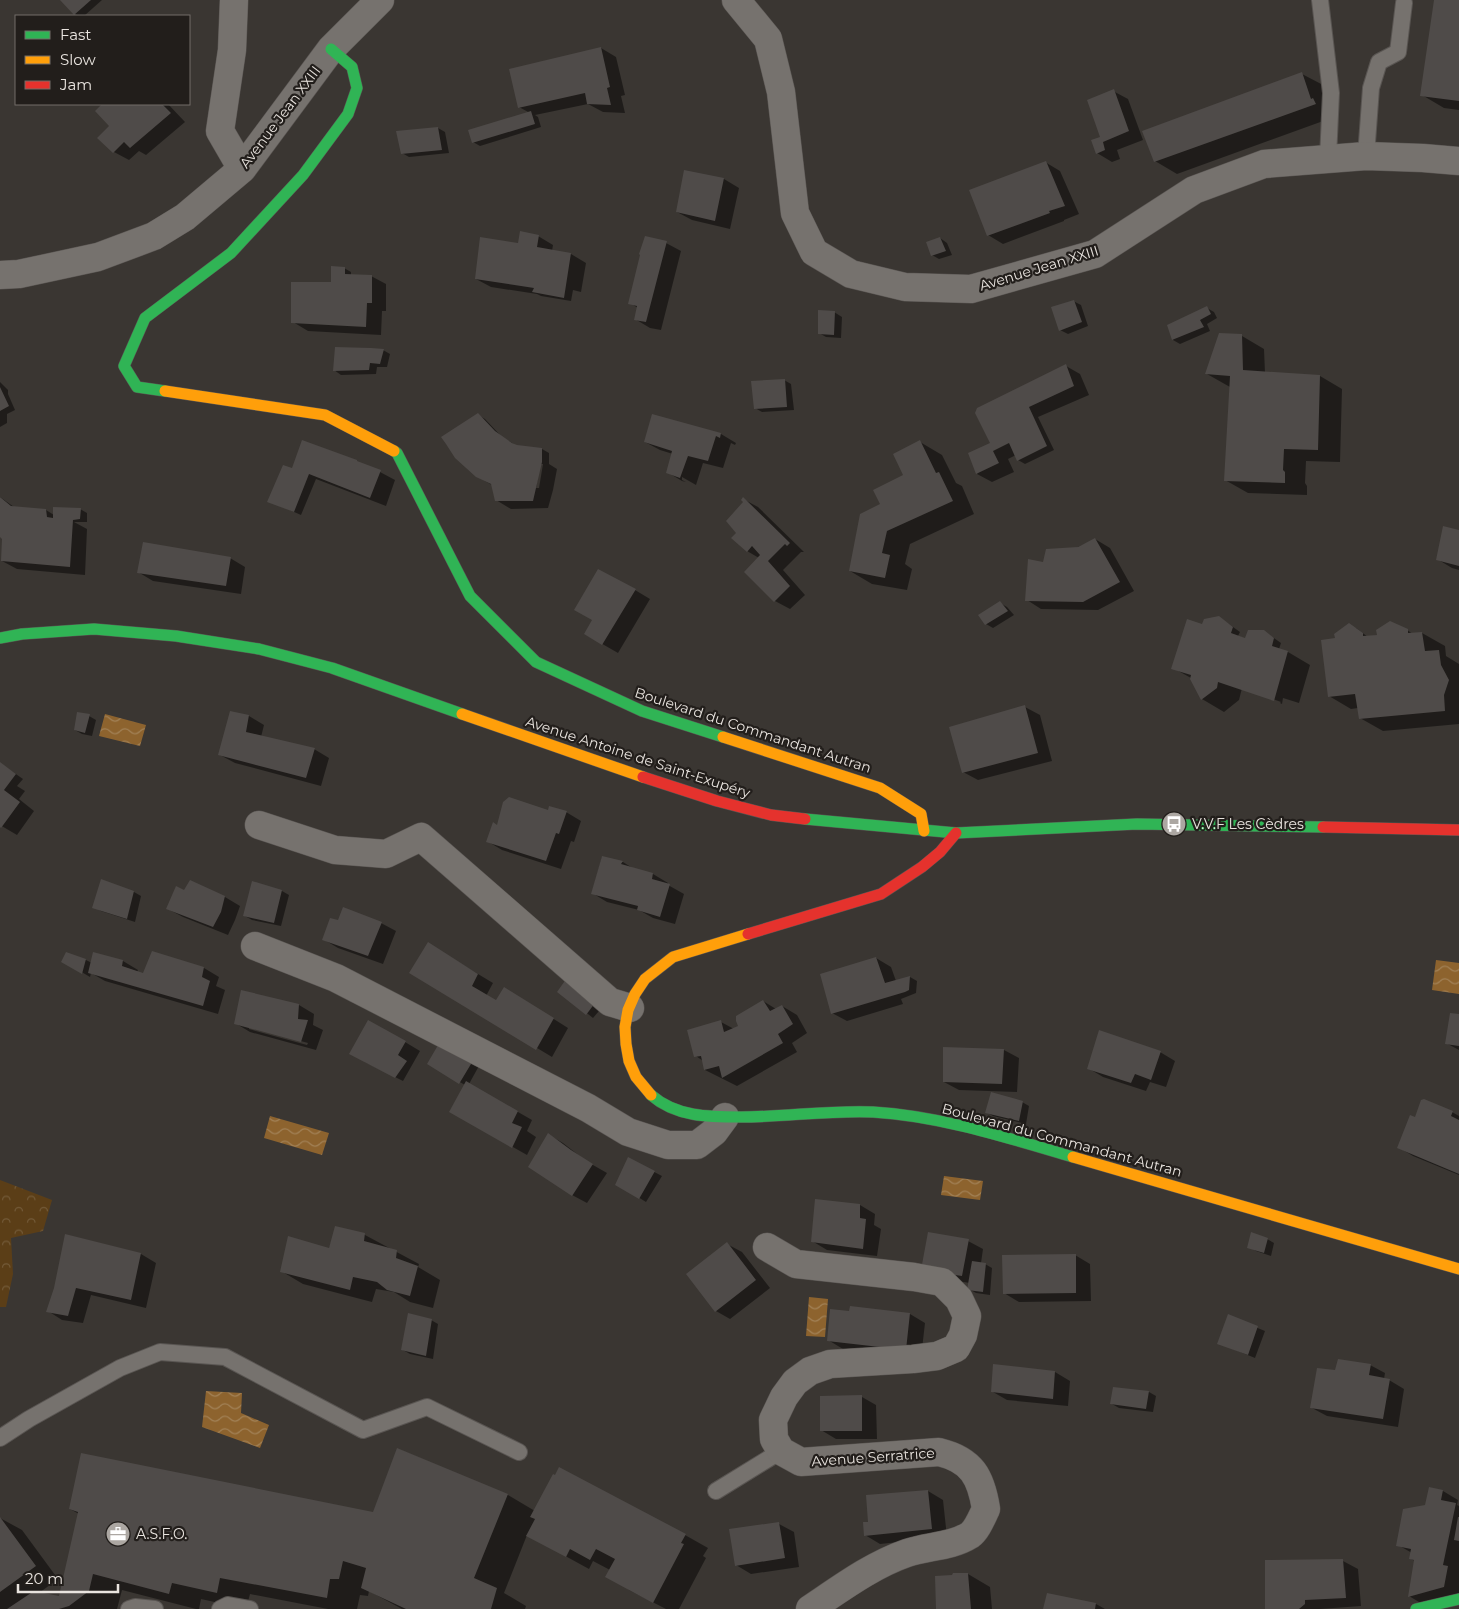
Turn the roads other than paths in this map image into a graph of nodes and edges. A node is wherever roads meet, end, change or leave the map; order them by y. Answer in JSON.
{"nodes":[{"id":1,"x":234,"y":0,"type":"edge"},
{"id":2,"x":380,"y":0,"type":"edge"},
{"id":3,"x":736,"y":0,"type":"edge"},
{"id":4,"x":1320,"y":0,"type":"edge"},
{"id":5,"x":1404,"y":3,"type":"dead end"},
{"id":6,"x":331,"y":49,"type":"junction"},
{"id":7,"x":1366,"y":156,"type":"junction"},
{"id":8,"x":1328,"y":158,"type":"junction"},
{"id":9,"x":1459,"y":161,"type":"edge"},
{"id":10,"x":242,"y":169,"type":"junction"},
{"id":11,"x":0,"y":275,"type":"edge"},
{"id":12,"x":0,"y":638,"type":"edge"},
{"id":13,"x":258,"y":825,"type":"dead end"},
{"id":14,"x":1459,"y":830,"type":"edge"},
{"id":15,"x":924,"y":832,"type":"junction"},
{"id":16,"x":956,"y":833,"type":"junction"},
{"id":17,"x":255,"y":946,"type":"dead end"},
{"id":18,"x":630,"y":1008,"type":"junction"},
{"id":19,"x":725,"y":1117,"type":"junction"},
{"id":20,"x":767,"y":1247,"type":"dead end"},
{"id":21,"x":1459,"y":1269,"type":"edge"},
{"id":22,"x":0,"y":1438,"type":"edge"},
{"id":23,"x":781,"y":1451,"type":"junction"},
{"id":24,"x":519,"y":1452,"type":"dead end"},
{"id":25,"x":716,"y":1491,"type":"dead end"},
{"id":26,"x":1459,"y":1599,"type":"edge"},
{"id":27,"x":129,"y":1609,"type":"edge"},
{"id":28,"x":155,"y":1609,"type":"edge"},
{"id":29,"x":220,"y":1609,"type":"edge"},
{"id":30,"x":250,"y":1609,"type":"edge"},
{"id":31,"x":810,"y":1609,"type":"edge"},
{"id":32,"x":1416,"y":1609,"type":"edge"}],
"edges":[{"from":1,"to":10,"type":"street"},
{"from":2,"to":6,"type":"street","name":"Avenue Jean XXIII"},
{"from":3,"to":8,"type":"street","name":"Avenue Jean XXIII"},
{"from":4,"to":8,"type":"lane"},
{"from":5,"to":7,"type":"lane"},
{"from":6,"to":10,"type":"street","name":"Avenue Jean XXIII"},
{"from":6,"to":15,"type":"street","name":"Boulevard du Commandant Autran"},
{"from":7,"to":8,"type":"street","name":"Avenue Jean XXIII"},
{"from":7,"to":9,"type":"street","name":"Avenue Jean XXIII"},
{"from":10,"to":11,"type":"street","name":"Avenue Jean XXIII"},
{"from":12,"to":15,"type":"street","name":"Avenue Antoine de Saint-Exupéry"},
{"from":13,"to":18,"type":"street"},
{"from":14,"to":16,"type":"street","name":"Avenue Antoine de Saint-Exupéry"},
{"from":15,"to":16,"type":"street","name":"Avenue Antoine de Saint-Exupéry"},
{"from":16,"to":18,"type":"street","name":"Boulevard du Commandant Autran"},
{"from":17,"to":19,"type":"street"},
{"from":18,"to":19,"type":"street","name":"Boulevard du Commandant Autran"},
{"from":19,"to":21,"type":"street","name":"Boulevard du Commandant Autran"},
{"from":20,"to":23,"type":"street"},
{"from":22,"to":24,"type":"lane"},
{"from":23,"to":25,"type":"lane"},
{"from":23,"to":31,"type":"street","name":"Avenue Serratrice"},
{"from":26,"to":32,"type":"street"},
{"from":27,"to":28,"type":"lane"},
{"from":29,"to":30,"type":"lane"}]}
